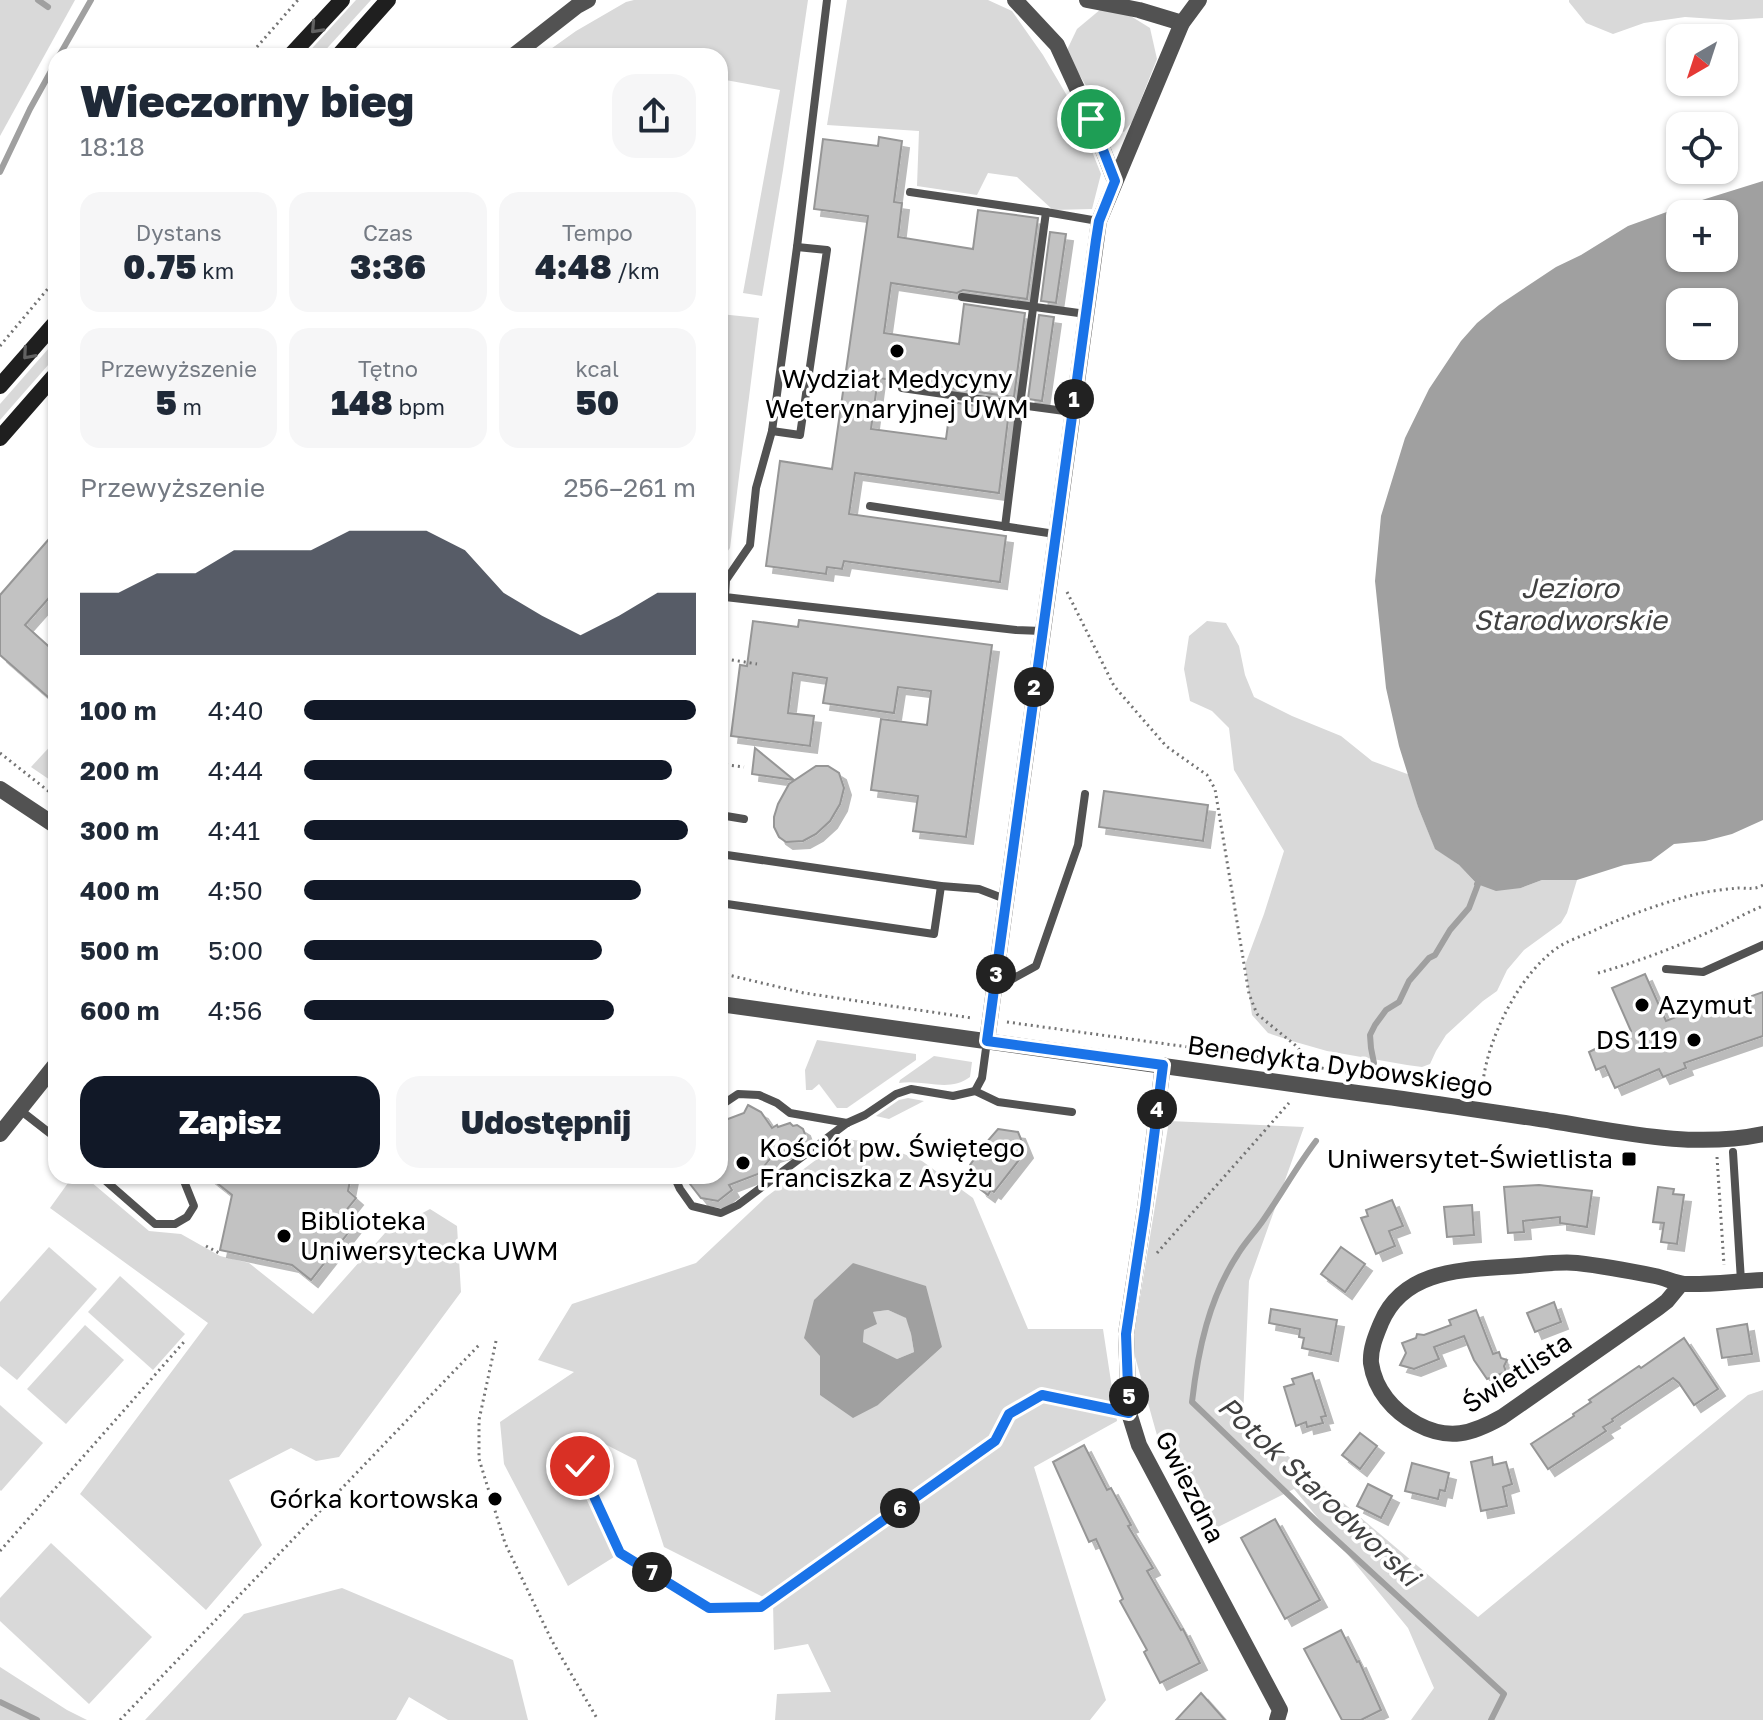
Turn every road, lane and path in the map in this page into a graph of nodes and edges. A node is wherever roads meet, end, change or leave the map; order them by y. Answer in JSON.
{"nodes":[{"id":1,"x":298,"y":0,"type":"edge"},
{"id":2,"x":342,"y":0,"type":"edge"},
{"id":3,"x":388,"y":0,"type":"edge"},
{"id":4,"x":588,"y":0,"type":"edge"},
{"id":5,"x":827,"y":0,"type":"edge"},
{"id":6,"x":1015,"y":0,"type":"edge"},
{"id":7,"x":1087,"y":0,"type":"edge"},
{"id":8,"x":1199,"y":0,"type":"edge"},
{"id":9,"x":1182,"y":23,"type":"junction"},
{"id":10,"x":256,"y":48,"type":"edge"},
{"id":11,"x":297,"y":48,"type":"edge"},
{"id":12,"x":345,"y":48,"type":"edge"},
{"id":13,"x":524,"y":48,"type":"edge"},
{"id":14,"x":1115,"y":181,"type":"junction"},
{"id":15,"x":910,"y":192,"type":"dead end"},
{"id":16,"x":1046,"y":212,"type":"junction"},
{"id":17,"x":1099,"y":221,"type":"junction"},
{"id":18,"x":797,"y":247,"type":"junction"},
{"id":19,"x":48,"y":289,"type":"edge"},
{"id":20,"x":962,"y":297,"type":"dead end"},
{"id":21,"x":1034,"y":307,"type":"junction"},
{"id":22,"x":1086,"y":314,"type":"junction"},
{"id":23,"x":48,"y":331,"type":"edge"},
{"id":24,"x":0,"y":346,"type":"edge"},
{"id":25,"x":48,"y":383,"type":"edge"},
{"id":26,"x":0,"y":386,"type":"edge"},
{"id":27,"x":902,"y":388,"type":"dead end"},
{"id":28,"x":1020,"y":405,"type":"junction"},
{"id":29,"x":1072,"y":412,"type":"junction"},
{"id":30,"x":772,"y":431,"type":"junction"},
{"id":31,"x":0,"y":438,"type":"edge"},
{"id":32,"x":870,"y":506,"type":"dead end"},
{"id":33,"x":1005,"y":527,"type":"junction"},
{"id":34,"x":1055,"y":534,"type":"junction"},
{"id":35,"x":1051,"y":560,"type":"junction"},
{"id":36,"x":728,"y":577,"type":"edge"},
{"id":37,"x":728,"y":597,"type":"edge"},
{"id":38,"x":1042,"y":631,"type":"junction"},
{"id":39,"x":728,"y":659,"type":"edge"},
{"id":40,"x":757,"y":664,"type":"dead end"},
{"id":41,"x":0,"y":753,"type":"edge"},
{"id":42,"x":728,"y":765,"type":"edge"},
{"id":43,"x":744,"y":767,"type":"dead end"},
{"id":44,"x":0,"y":789,"type":"edge"},
{"id":45,"x":48,"y":791,"type":"edge"},
{"id":46,"x":1085,"y":794,"type":"dead end"},
{"id":47,"x":728,"y":816,"type":"edge"},
{"id":48,"x":744,"y":819,"type":"dead end"},
{"id":49,"x":48,"y":821,"type":"edge"},
{"id":50,"x":728,"y":855,"type":"edge"},
{"id":51,"x":941,"y":886,"type":"junction"},
{"id":52,"x":1761,"y":887,"type":"edge"},
{"id":53,"x":1005,"y":899,"type":"junction"},
{"id":54,"x":728,"y":904,"type":"edge"},
{"id":55,"x":1763,"y":906,"type":"edge"},
{"id":56,"x":1763,"y":945,"type":"edge"},
{"id":57,"x":1666,"y":969,"type":"dead end"},
{"id":58,"x":1598,"y":973,"type":"dead end"},
{"id":59,"x":728,"y":975,"type":"edge"},
{"id":60,"x":994,"y":989,"type":"junction"},
{"id":61,"x":728,"y":1005,"type":"edge"},
{"id":62,"x":990,"y":1020,"type":"junction"},
{"id":63,"x":987,"y":1041,"type":"junction"},
{"id":64,"x":1308,"y":1059,"type":"dead end"},
{"id":65,"x":1163,"y":1065,"type":"junction"},
{"id":66,"x":48,"y":1074,"type":"edge"},
{"id":67,"x":1449,"y":1078,"type":"dead end"},
{"id":68,"x":1483,"y":1082,"type":"dead end"},
{"id":69,"x":975,"y":1091,"type":"junction"},
{"id":70,"x":728,"y":1101,"type":"edge"},
{"id":71,"x":1289,"y":1103,"type":"dead end"},
{"id":72,"x":19,"y":1110,"type":"junction"},
{"id":73,"x":1072,"y":1112,"type":"dead end"},
{"id":74,"x":847,"y":1123,"type":"junction"},
{"id":75,"x":48,"y":1132,"type":"edge"},
{"id":76,"x":0,"y":1134,"type":"edge"},
{"id":77,"x":1763,"y":1134,"type":"edge"},
{"id":78,"x":1733,"y":1152,"type":"dead end"},
{"id":79,"x":1716,"y":1154,"type":"dead end"},
{"id":80,"x":109,"y":1184,"type":"edge"},
{"id":81,"x":185,"y":1184,"type":"edge"},
{"id":82,"x":678,"y":1184,"type":"edge"},
{"id":83,"x":206,"y":1246,"type":"dead end"},
{"id":84,"x":1723,"y":1248,"type":"dead end"},
{"id":85,"x":219,"y":1253,"type":"dead end"},
{"id":86,"x":1155,"y":1256,"type":"dead end"},
{"id":87,"x":1763,"y":1280,"type":"edge"},
{"id":88,"x":1741,"y":1281,"type":"junction"},
{"id":89,"x":1681,"y":1284,"type":"junction"},
{"id":90,"x":496,"y":1341,"type":"dead end"},
{"id":91,"x":184,"y":1342,"type":"dead end"},
{"id":92,"x":480,"y":1344,"type":"dead end"},
{"id":93,"x":1129,"y":1413,"type":"junction"},
{"id":94,"x":580,"y":1466,"type":"dead end"},
{"id":95,"x":0,"y":1551,"type":"edge"},
{"id":96,"x":1281,"y":1717,"type":"edge"},
{"id":97,"x":120,"y":1720,"type":"edge"},
{"id":98,"x":598,"y":1720,"type":"edge"}],
"edges":[{"from":1,"to":10,"type":"path"},
{"from":2,"to":11,"type":"main road","one_way":true},
{"from":3,"to":12,"type":"main road"},
{"from":4,"to":13,"type":"street"},
{"from":5,"to":18,"type":"lane"},
{"from":6,"to":14,"type":"street"},
{"from":7,"to":9,"type":"street"},
{"from":8,"to":9,"type":"street"},
{"from":9,"to":14,"type":"street"},
{"from":14,"to":17,"type":"street"},
{"from":15,"to":16,"type":"lane"},
{"from":16,"to":17,"type":"lane"},
{"from":16,"to":21,"type":"lane"},
{"from":17,"to":22,"type":"street"},
{"from":18,"to":30,"type":"lane"},
{"from":18,"to":30,"type":"lane"},
{"from":19,"to":24,"type":"path"},
{"from":20,"to":21,"type":"lane"},
{"from":21,"to":22,"type":"lane"},
{"from":21,"to":28,"type":"lane"},
{"from":22,"to":29,"type":"street"},
{"from":23,"to":26,"type":"main road","one_way":true},
{"from":25,"to":31,"type":"main road"},
{"from":27,"to":28,"type":"lane"},
{"from":28,"to":29,"type":"lane"},
{"from":28,"to":33,"type":"lane"},
{"from":29,"to":34,"type":"street"},
{"from":30,"to":36,"type":"lane"},
{"from":32,"to":33,"type":"lane"},
{"from":33,"to":34,"type":"lane"},
{"from":34,"to":35,"type":"street"},
{"from":35,"to":38,"type":"street"},
{"from":35,"to":64,"type":"path"},
{"from":37,"to":38,"type":"lane"},
{"from":38,"to":53,"type":"street"},
{"from":39,"to":40,"type":"path"},
{"from":41,"to":45,"type":"path"},
{"from":42,"to":43,"type":"path"},
{"from":44,"to":49,"type":"street"},
{"from":46,"to":60,"type":"lane"},
{"from":47,"to":48,"type":"lane"},
{"from":50,"to":51,"type":"lane"},
{"from":51,"to":53,"type":"lane"},
{"from":51,"to":54,"type":"lane"},
{"from":52,"to":68,"type":"path"},
{"from":53,"to":60,"type":"street"},
{"from":55,"to":58,"type":"path"},
{"from":56,"to":57,"type":"lane"},
{"from":59,"to":62,"type":"path"},
{"from":60,"to":62,"type":"street"},
{"from":61,"to":63,"type":"street","name":"Benedykta Dybowskiego"},
{"from":62,"to":63,"type":"street"},
{"from":62,"to":67,"type":"path"},
{"from":63,"to":65,"type":"street","name":"Benedykta Dybowskiego"},
{"from":63,"to":69,"type":"lane"},
{"from":65,"to":77,"type":"street","name":"Benedykta Dybowskiego"},
{"from":65,"to":93,"type":"street","name":"Gwiezdna"},
{"from":66,"to":72,"type":"street"},
{"from":69,"to":73,"type":"lane"},
{"from":69,"to":74,"type":"lane"},
{"from":70,"to":74,"type":"lane"},
{"from":71,"to":86,"type":"path"},
{"from":72,"to":75,"type":"lane"},
{"from":72,"to":76,"type":"street"},
{"from":74,"to":82,"type":"lane"},
{"from":78,"to":88,"type":"lane"},
{"from":79,"to":84,"type":"path"},
{"from":80,"to":81,"type":"lane"},
{"from":83,"to":85,"type":"path"},
{"from":87,"to":88,"type":"street","name":"Świetlista"},
{"from":88,"to":89,"type":"street","name":"Świetlista"},
{"from":89,"to":89,"type":"street","name":"Świetlista"},
{"from":90,"to":98,"type":"path"},
{"from":91,"to":95,"type":"path"},
{"from":92,"to":97,"type":"path"},
{"from":93,"to":94,"type":"path"},
{"from":93,"to":96,"type":"street","name":"Gwiezdna"}]}
